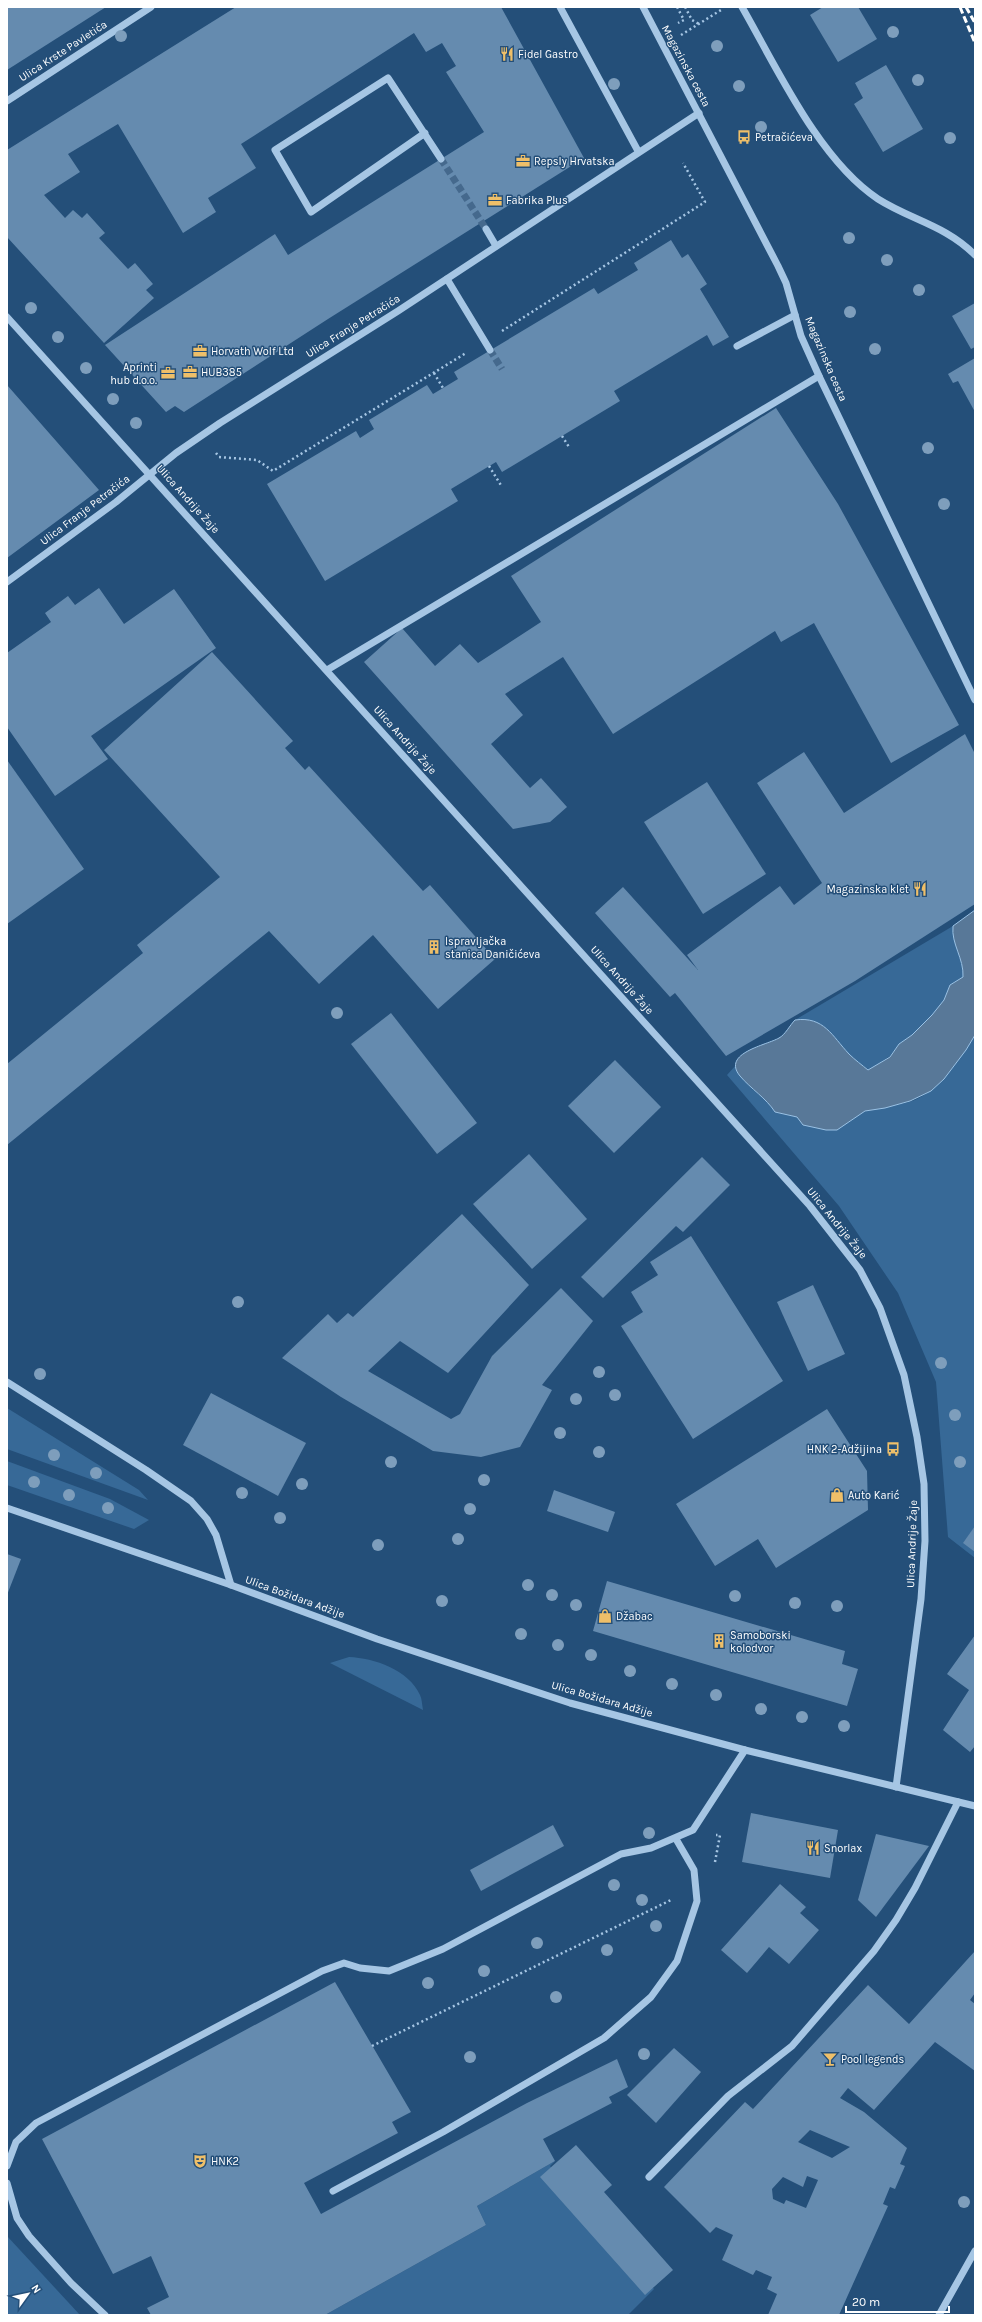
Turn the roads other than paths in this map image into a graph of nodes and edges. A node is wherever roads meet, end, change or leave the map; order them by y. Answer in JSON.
{"nodes":[{"id":1,"x":151,"y":7,"type":"edge"},
{"id":2,"x":560,"y":7,"type":"edge"},
{"id":3,"x":643,"y":7,"type":"edge"},
{"id":4,"x":742,"y":7,"type":"edge"},
{"id":5,"x":7,"y":101,"type":"edge"},
{"id":6,"x":698,"y":113,"type":"junction"},
{"id":7,"x":425,"y":133,"type":"junction"},
{"id":8,"x":638,"y":151,"type":"junction"},
{"id":9,"x":441,"y":159,"type":"tunnel mouth"},
{"id":10,"x":486,"y":229,"type":"tunnel mouth"},
{"id":11,"x":496,"y":246,"type":"junction"},
{"id":12,"x":975,"y":255,"type":"edge"},
{"id":13,"x":447,"y":278,"type":"junction"},
{"id":14,"x":795,"y":315,"type":"junction"},
{"id":15,"x":7,"y":317,"type":"edge"},
{"id":16,"x":737,"y":346,"type":"dead end"},
{"id":17,"x":490,"y":350,"type":"tunnel mouth"},
{"id":18,"x":818,"y":376,"type":"junction"},
{"id":19,"x":150,"y":474,"type":"junction"},
{"id":20,"x":7,"y":582,"type":"edge"},
{"id":21,"x":327,"y":670,"type":"junction"},
{"id":22,"x":975,"y":700,"type":"edge"},
{"id":23,"x":7,"y":1382,"type":"edge"},
{"id":24,"x":7,"y":1508,"type":"edge"},
{"id":25,"x":231,"y":1585,"type":"junction"},
{"id":26,"x":745,"y":1750,"type":"junction"},
{"id":27,"x":896,"y":1787,"type":"junction"},
{"id":28,"x":958,"y":1802,"type":"junction"},
{"id":29,"x":975,"y":1806,"type":"edge"},
{"id":30,"x":676,"y":1839,"type":"junction"},
{"id":31,"x":7,"y":2166,"type":"edge"},
{"id":32,"x":649,"y":2177,"type":"dead end"},
{"id":33,"x":7,"y":2183,"type":"edge"},
{"id":34,"x":333,"y":2191,"type":"dead end"},
{"id":35,"x":975,"y":2251,"type":"edge"},
{"id":36,"x":105,"y":2315,"type":"edge"},
{"id":37,"x":938,"y":2315,"type":"edge"}],
"edges":[{"from":1,"to":5,"type":"street","name":"Ulica Krste Pavletića"},
{"from":2,"to":8,"type":"street"},
{"from":3,"to":6,"type":"street","name":"Magazinska cesta"},
{"from":4,"to":12,"type":"street"},
{"from":6,"to":8,"type":"street","name":"Ulica Franje Petračića"},
{"from":6,"to":14,"type":"street","name":"Magazinska cesta"},
{"from":7,"to":7,"type":"street"},
{"from":7,"to":9,"type":"street"},
{"from":8,"to":11,"type":"street","name":"Ulica Franje Petračića"},
{"from":10,"to":11,"type":"street"},
{"from":11,"to":13,"type":"street","name":"Ulica Franje Petračića"},
{"from":13,"to":17,"type":"street"},
{"from":13,"to":19,"type":"street","name":"Ulica Franje Petračića"},
{"from":14,"to":16,"type":"street"},
{"from":14,"to":18,"type":"street","name":"Magazinska cesta"},
{"from":15,"to":19,"type":"street","name":"Ulica Andrije Žaje"},
{"from":18,"to":21,"type":"street"},
{"from":18,"to":22,"type":"street","name":"Magazinska cesta"},
{"from":19,"to":20,"type":"street","name":"Ulica Franje Petračića"},
{"from":19,"to":21,"type":"street","name":"Ulica Andrije Žaje"},
{"from":21,"to":27,"type":"street","name":"Ulica Andrije Žaje"},
{"from":23,"to":25,"type":"street","name":"Ulica Božidara Adžije"},
{"from":24,"to":25,"type":"street","name":"Ulica Božidara Adžije"},
{"from":25,"to":26,"type":"street","name":"Ulica Božidara Adžije"},
{"from":26,"to":27,"type":"street","name":"Ulica Božidara Adžije"},
{"from":26,"to":30,"type":"street"},
{"from":27,"to":28,"type":"street","name":"Ulica Božidara Adžije"},
{"from":28,"to":29,"type":"street","name":"Ulica Božidara Adžije"},
{"from":28,"to":32,"type":"street"},
{"from":30,"to":31,"type":"street"},
{"from":30,"to":34,"type":"street"},
{"from":33,"to":36,"type":"street"},
{"from":35,"to":37,"type":"street"}]}
